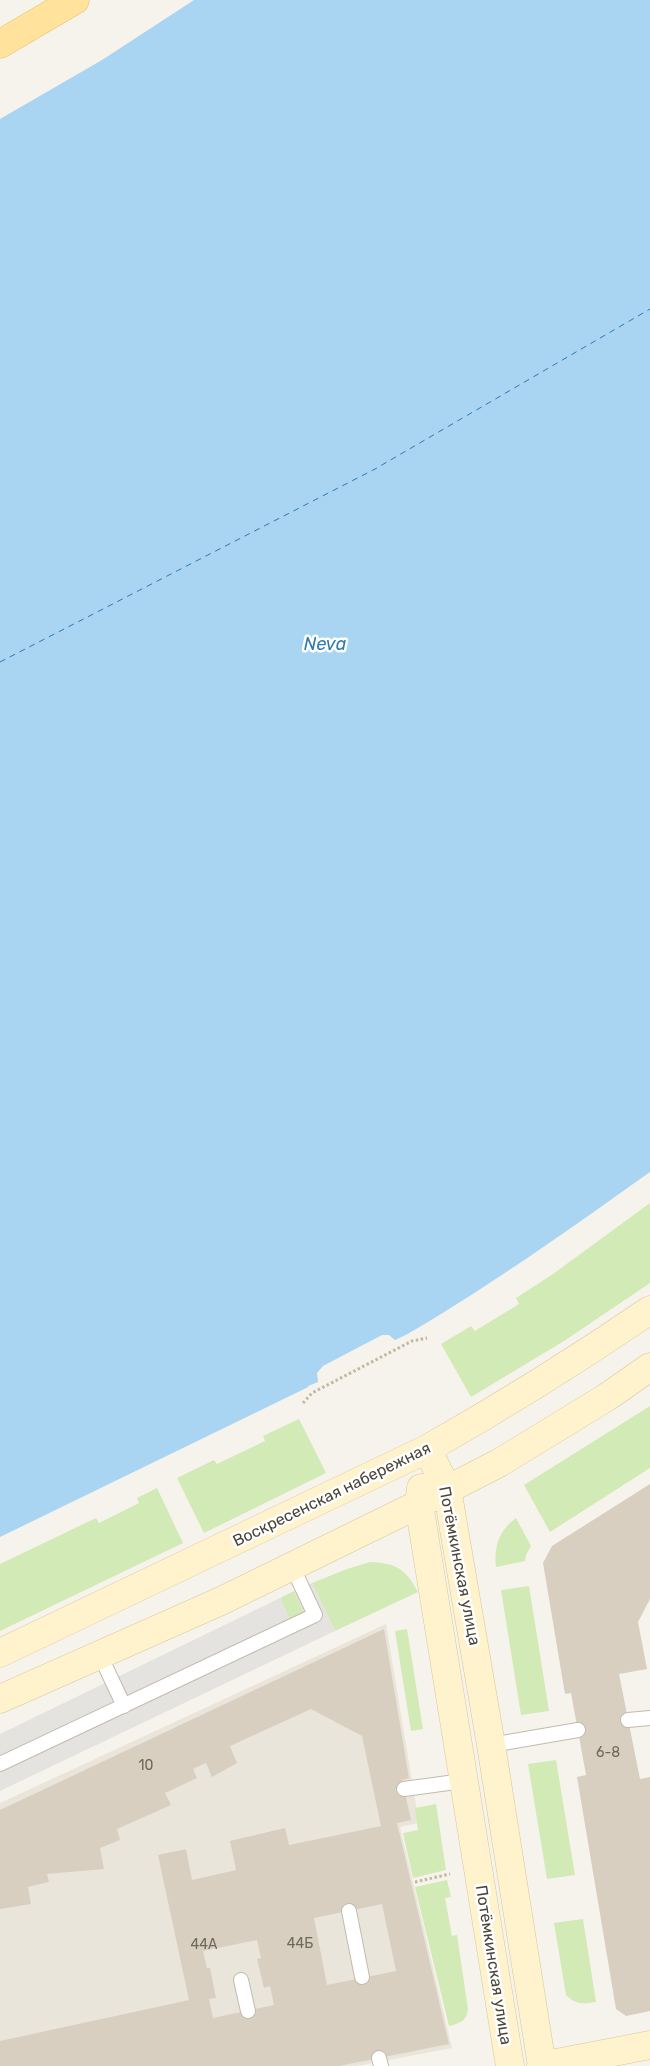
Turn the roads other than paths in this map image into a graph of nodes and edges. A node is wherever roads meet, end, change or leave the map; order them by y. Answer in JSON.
{"nodes":[{"id":1,"x":75,"y":0,"type":"edge"},
{"id":2,"x":0,"y":44,"type":"edge"},
{"id":3,"x":650,"y":1310,"type":"edge"},
{"id":4,"x":650,"y":1367,"type":"edge"},
{"id":5,"x":427,"y":1449,"type":"junction"},
{"id":6,"x":447,"y":1489,"type":"junction"},
{"id":7,"x":418,"y":1504,"type":"junction"},
{"id":8,"x":292,"y":1566,"type":"junction"},
{"id":9,"x":0,"y":1654,"type":"edge"},
{"id":10,"x":100,"y":1655,"type":"junction"},
{"id":11,"x":0,"y":1699,"type":"edge"},
{"id":12,"x":124,"y":1706,"type":"junction"},
{"id":13,"x":650,"y":1718,"type":"edge"},
{"id":14,"x":628,"y":1720,"type":"dead end"},
{"id":15,"x":578,"y":1730,"type":"dead end"},
{"id":16,"x":491,"y":1745,"type":"junction"},
{"id":17,"x":0,"y":1764,"type":"edge"},
{"id":18,"x":463,"y":1781,"type":"junction"},
{"id":19,"x":404,"y":1789,"type":"dead end"},
{"id":20,"x":348,"y":1911,"type":"dead end"},
{"id":21,"x":362,"y":1977,"type":"dead end"},
{"id":22,"x":242,"y":1980,"type":"dead end"},
{"id":23,"x":248,"y":2010,"type":"dead end"},
{"id":24,"x":650,"y":2045,"type":"edge"},
{"id":25,"x":510,"y":2066,"type":"edge"},
{"id":26,"x":541,"y":2066,"type":"edge"}],
"edges":[{"from":1,"to":2,"type":"main road"},
{"from":3,"to":5,"type":"main road","name":"Воскресенская набережная"},
{"from":4,"to":6,"type":"main road"},
{"from":5,"to":6,"type":"main road","name":"Потёмкинская улица"},
{"from":5,"to":7,"type":"main road","name":"Потёмкинская улица"},
{"from":5,"to":9,"type":"main road","name":"Воскресенская набережная"},
{"from":6,"to":7,"type":"main road"},
{"from":6,"to":16,"type":"main road","name":"Потёмкинская улица"},
{"from":7,"to":8,"type":"main road"},
{"from":7,"to":18,"type":"main road","name":"Потёмкинская улица"},
{"from":8,"to":10,"type":"main road"},
{"from":8,"to":12,"type":"lane"},
{"from":10,"to":11,"type":"main road"},
{"from":10,"to":12,"type":"lane"},
{"from":12,"to":17,"type":"lane"},
{"from":13,"to":14,"type":"lane"},
{"from":15,"to":16,"type":"lane"},
{"from":16,"to":26,"type":"main road","name":"Потёмкинская улица"},
{"from":18,"to":19,"type":"lane"},
{"from":18,"to":25,"type":"main road","name":"Потёмкинская улица"},
{"from":20,"to":21,"type":"lane"},
{"from":22,"to":23,"type":"lane"},
{"from":24,"to":26,"type":"main road"}]}
